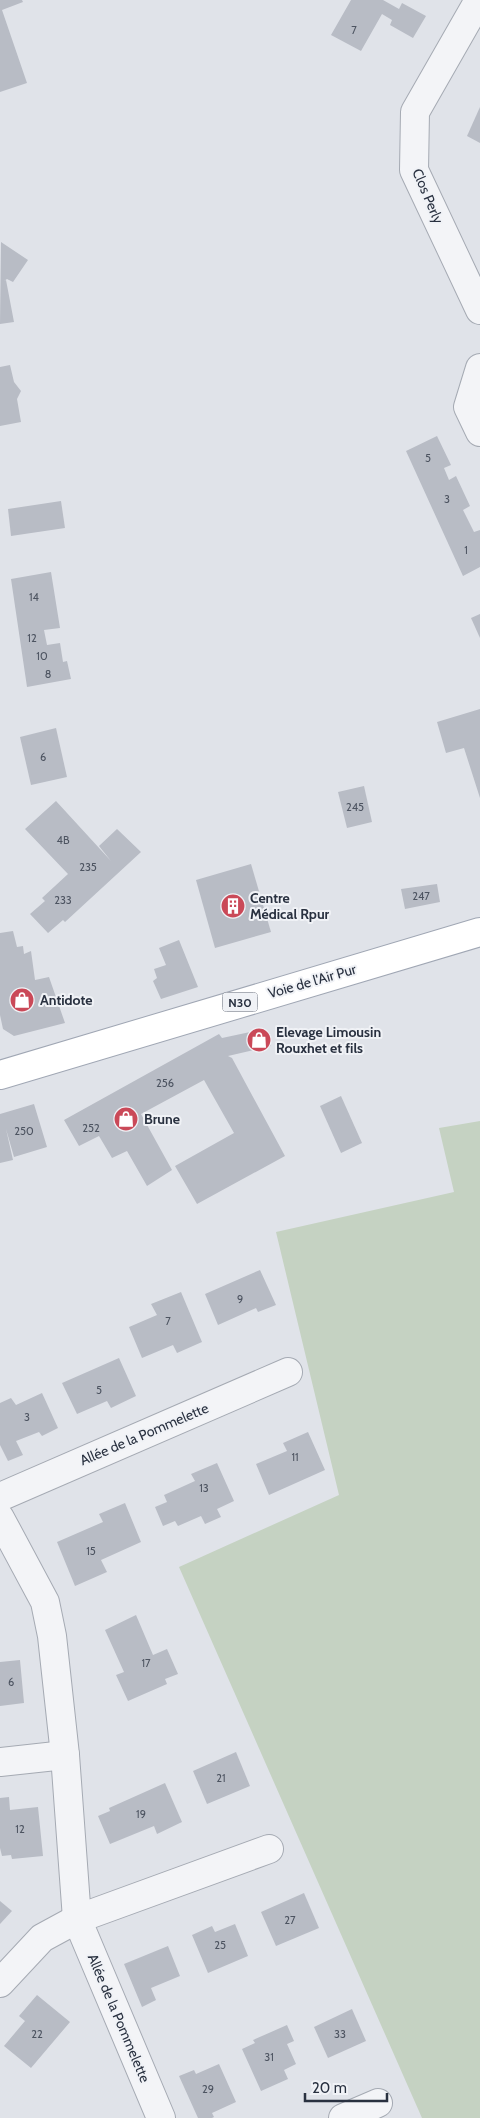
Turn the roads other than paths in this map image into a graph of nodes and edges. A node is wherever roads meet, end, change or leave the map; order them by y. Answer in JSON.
{"nodes":[{"id":1,"x":479,"y":0,"type":"edge"},
{"id":2,"x":480,"y":310,"type":"edge"},
{"id":3,"x":480,"y":368,"type":"edge"},
{"id":4,"x":480,"y":432,"type":"edge"},
{"id":5,"x":480,"y":932,"type":"edge"},
{"id":6,"x":0,"y":1075,"type":"edge"},
{"id":7,"x":288,"y":1372,"type":"dead end"},
{"id":8,"x":0,"y":1497,"type":"edge"},
{"id":9,"x":0,"y":1518,"type":"edge"},
{"id":10,"x":65,"y":1754,"type":"junction"},
{"id":11,"x":0,"y":1762,"type":"edge"},
{"id":12,"x":269,"y":1848,"type":"dead end"},
{"id":13,"x":77,"y":1919,"type":"junction"},
{"id":14,"x":0,"y":1983,"type":"edge"},
{"id":15,"x":378,"y":2103,"type":"dead end"},
{"id":16,"x":161,"y":2118,"type":"edge"},
{"id":17,"x":343,"y":2118,"type":"edge"}],
"edges":[{"from":1,"to":2,"type":"street","name":"Clos Perly"},
{"from":3,"to":4,"type":"street"},
{"from":5,"to":6,"type":"main road","name":"Voie de l'Air Pur","number":"N30"},
{"from":7,"to":8,"type":"street","name":"Allée de la Pommelette"},
{"from":9,"to":10,"type":"street","name":"Allée de la Pommelette"},
{"from":10,"to":11,"type":"street"},
{"from":10,"to":13,"type":"street","name":"Allée de la Pommelette"},
{"from":12,"to":13,"type":"street"},
{"from":13,"to":14,"type":"street"},
{"from":13,"to":16,"type":"street","name":"Allée de la Pommelette"},
{"from":15,"to":17,"type":"street"}]}
